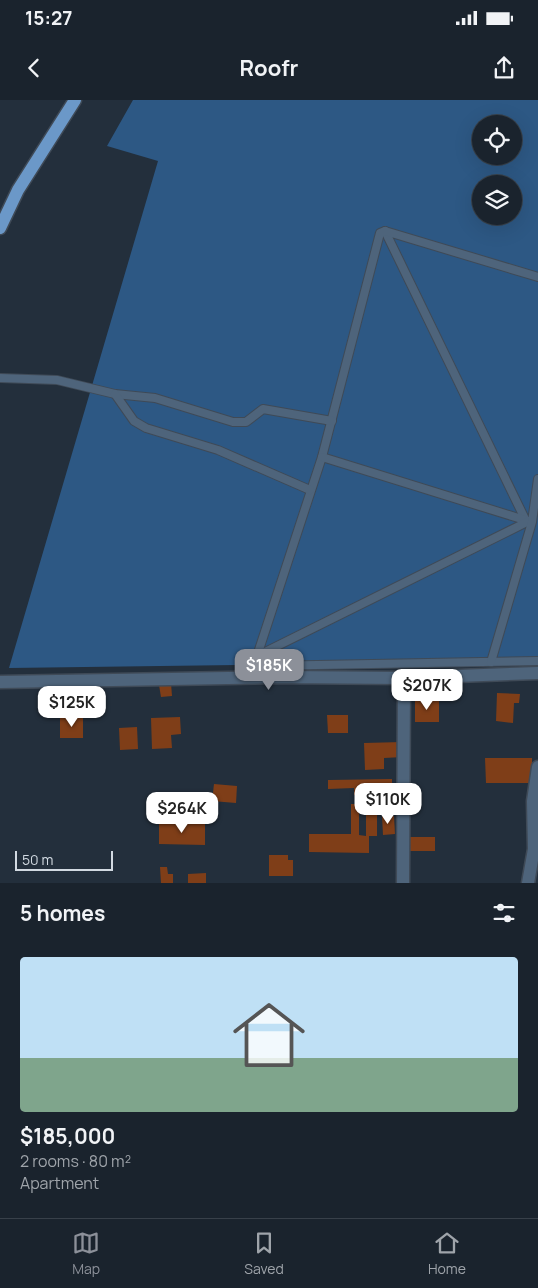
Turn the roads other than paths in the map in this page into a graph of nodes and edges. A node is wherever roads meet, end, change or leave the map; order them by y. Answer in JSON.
{"nodes":[{"id":1,"x":75,"y":100,"type":"edge"},
{"id":2,"x":0,"y":228,"type":"edge"},
{"id":3,"x":385,"y":231,"type":"junction"},
{"id":4,"x":538,"y":276,"type":"edge"},
{"id":5,"x":0,"y":378,"type":"edge"},
{"id":6,"x":115,"y":394,"type":"junction"},
{"id":7,"x":332,"y":421,"type":"junction"},
{"id":8,"x":322,"y":457,"type":"junction"},
{"id":9,"x":538,"y":479,"type":"edge"},
{"id":10,"x":310,"y":490,"type":"junction"},
{"id":11,"x":537,"y":491,"type":"edge"},
{"id":12,"x":529,"y":521,"type":"junction"},
{"id":13,"x":256,"y":657,"type":"junction"},
{"id":14,"x":492,"y":662,"type":"junction"},
{"id":15,"x":538,"y":662,"type":"edge"},
{"id":16,"x":538,"y":673,"type":"edge"},
{"id":17,"x":404,"y":678,"type":"junction"},
{"id":18,"x":0,"y":682,"type":"edge"},
{"id":19,"x":538,"y":767,"type":"edge"},
{"id":20,"x":403,"y":883,"type":"edge"},
{"id":21,"x":528,"y":883,"type":"edge"}],
"edges":[{"from":1,"to":2,"type":"main road"},
{"from":3,"to":4,"type":"lane"},
{"from":3,"to":7,"type":"lane"},
{"from":3,"to":12,"type":"lane"},
{"from":5,"to":6,"type":"lane"},
{"from":6,"to":7,"type":"lane"},
{"from":6,"to":10,"type":"lane"},
{"from":7,"to":8,"type":"lane"},
{"from":8,"to":10,"type":"lane"},
{"from":8,"to":12,"type":"lane"},
{"from":9,"to":11,"type":"lane"},
{"from":10,"to":13,"type":"lane"},
{"from":11,"to":12,"type":"lane"},
{"from":12,"to":13,"type":"lane"},
{"from":12,"to":14,"type":"lane"},
{"from":13,"to":14,"type":"lane"},
{"from":14,"to":15,"type":"lane"},
{"from":16,"to":17,"type":"street"},
{"from":17,"to":18,"type":"street"},
{"from":17,"to":20,"type":"street"},
{"from":19,"to":21,"type":"street"}]}
